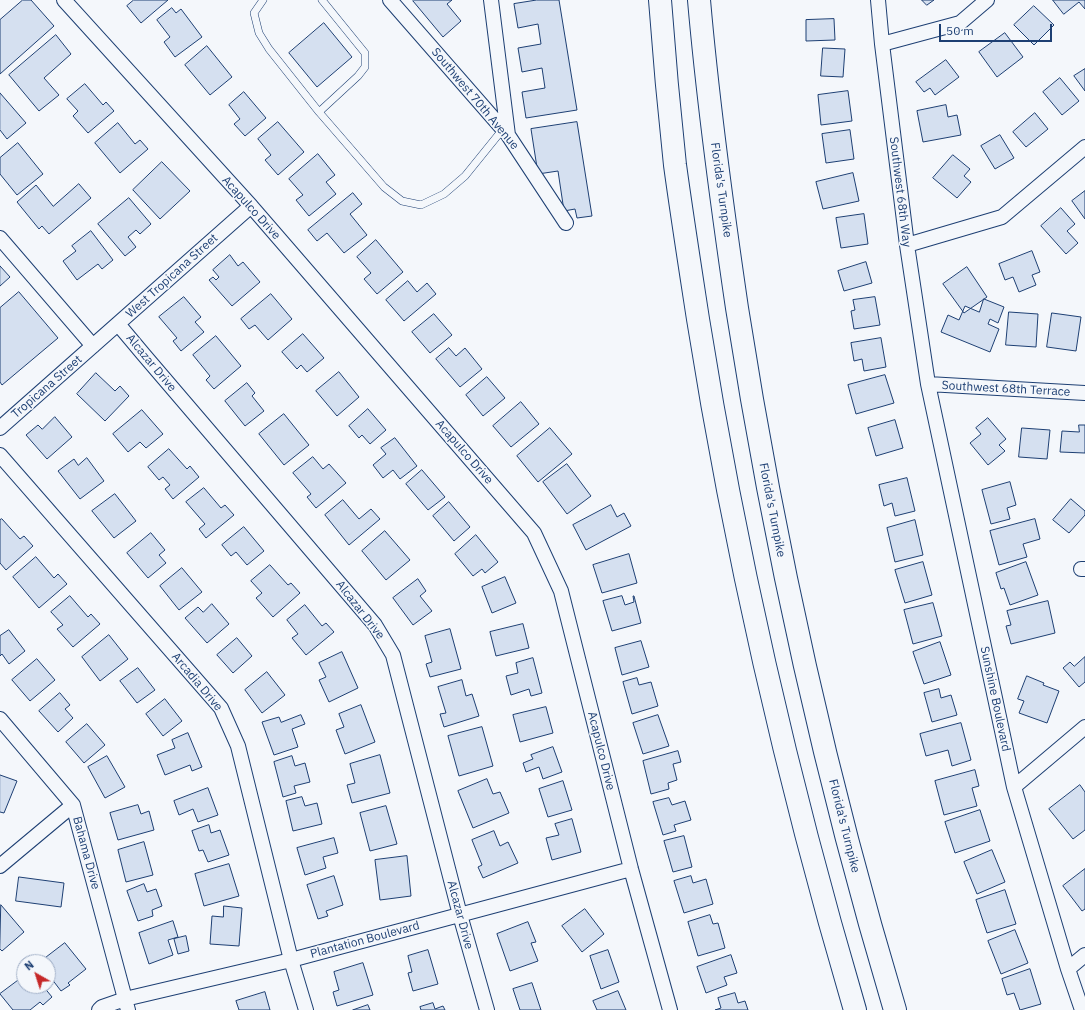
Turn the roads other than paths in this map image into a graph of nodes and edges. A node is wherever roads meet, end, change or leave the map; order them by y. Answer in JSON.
{"nodes":[{"id":1,"x":64,"y":0,"type":"edge"},
{"id":2,"x":263,"y":0,"type":"edge"},
{"id":3,"x":322,"y":0,"type":"edge"},
{"id":4,"x":390,"y":0,"type":"edge"},
{"id":5,"x":492,"y":0,"type":"edge"},
{"id":6,"x":660,"y":0,"type":"edge"},
{"id":7,"x":699,"y":0,"type":"edge"},
{"id":8,"x":878,"y":0,"type":"edge"},
{"id":9,"x":987,"y":0,"type":"edge"},
{"id":10,"x":882,"y":44,"type":"junction"},
{"id":11,"x":319,"y":112,"type":"junction"},
{"id":12,"x":506,"y":132,"type":"junction"},
{"id":13,"x":1085,"y":147,"type":"edge"},
{"id":14,"x":251,"y":206,"type":"junction"},
{"id":15,"x":566,"y":223,"type":"dead end"},
{"id":16,"x":0,"y":238,"type":"edge"},
{"id":17,"x":906,"y":245,"type":"junction"},
{"id":18,"x":118,"y":324,"type":"junction"},
{"id":19,"x":93,"y":346,"type":"junction"},
{"id":20,"x":928,"y":384,"type":"junction"},
{"id":21,"x":1085,"y":393,"type":"edge"},
{"id":22,"x":0,"y":428,"type":"edge"},
{"id":23,"x":0,"y":455,"type":"edge"},
{"id":24,"x":0,"y":719,"type":"edge"},
{"id":25,"x":1085,"y":727,"type":"edge"},
{"id":26,"x":1014,"y":787,"type":"junction"},
{"id":27,"x":73,"y":805,"type":"junction"},
{"id":28,"x":0,"y":866,"type":"edge"},
{"id":29,"x":631,"y":869,"type":"junction"},
{"id":30,"x":460,"y":915,"type":"junction"},
{"id":31,"x":1085,"y":955,"type":"edge"},
{"id":32,"x":291,"y":960,"type":"junction"},
{"id":33,"x":1068,"y":969,"type":"junction"},
{"id":34,"x":126,"y":1005,"type":"edge"},
{"id":35,"x":99,"y":1010,"type":"edge"},
{"id":36,"x":306,"y":1010,"type":"edge"},
{"id":37,"x":487,"y":1010,"type":"edge"},
{"id":38,"x":670,"y":1010,"type":"edge"},
{"id":39,"x":855,"y":1010,"type":"edge"},
{"id":40,"x":895,"y":1010,"type":"edge"},
{"id":41,"x":1082,"y":1010,"type":"edge"}],
"edges":[{"from":1,"to":14,"type":"street","name":"Acapulco Drive"},
{"from":2,"to":11,"type":"lane"},
{"from":3,"to":11,"type":"lane"},
{"from":4,"to":12,"type":"street","name":"Southwest 70th Avenue"},
{"from":5,"to":12,"type":"street"},
{"from":6,"to":39,"type":"highway"},
{"from":7,"to":40,"type":"highway","name":"Florida's Turnpike"},
{"from":8,"to":10,"type":"street","name":"Southwest 68th Way"},
{"from":9,"to":10,"type":"street"},
{"from":10,"to":17,"type":"street","name":"Southwest 68th Way"},
{"from":11,"to":12,"type":"lane"},
{"from":12,"to":15,"type":"street","name":"Southwest 70th Avenue"},
{"from":13,"to":17,"type":"street"},
{"from":14,"to":18,"type":"street","name":"West Tropicana Street"},
{"from":14,"to":29,"type":"street","name":"Acapulco Drive"},
{"from":16,"to":19,"type":"street"},
{"from":17,"to":20,"type":"street","name":"Southwest 68th Way"},
{"from":18,"to":19,"type":"street","name":"West Tropicana Street"},
{"from":18,"to":30,"type":"street","name":"Alcazar Drive"},
{"from":19,"to":22,"type":"street","name":"Tropicana Street"},
{"from":20,"to":21,"type":"street","name":"Southwest 68th Terrace"},
{"from":20,"to":26,"type":"street","name":"Sunshine Boulevard"},
{"from":23,"to":32,"type":"street","name":"Arcadia Drive"},
{"from":24,"to":27,"type":"street","name":"Bahama Drive"},
{"from":25,"to":26,"type":"street"},
{"from":26,"to":33,"type":"street","name":"Sunshine Boulevard"},
{"from":27,"to":28,"type":"street"},
{"from":27,"to":34,"type":"street","name":"Bahama Drive"},
{"from":29,"to":30,"type":"street","name":"Plantation Boulevard"},
{"from":29,"to":38,"type":"street","name":"Acapulco Drive"},
{"from":30,"to":32,"type":"street","name":"Plantation Boulevard"},
{"from":30,"to":37,"type":"street","name":"Alcazar Drive"},
{"from":31,"to":33,"type":"street"},
{"from":32,"to":34,"type":"street","name":"Plantation Boulevard"},
{"from":32,"to":36,"type":"street","name":"Arcadia Drive"},
{"from":33,"to":41,"type":"street","name":"Sunshine Boulevard"},
{"from":34,"to":35,"type":"street","name":"Plantation Boulevard"}]}
